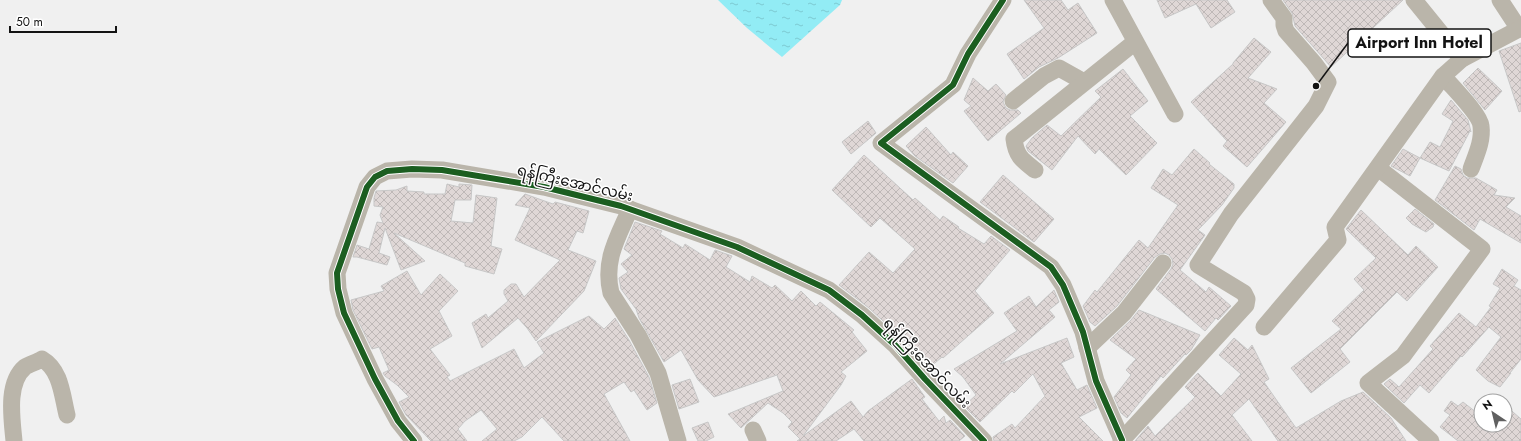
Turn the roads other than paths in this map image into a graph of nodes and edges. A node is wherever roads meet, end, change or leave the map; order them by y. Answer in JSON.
{"nodes":[{"id":1,"x":1003,"y":0,"type":"edge"},
{"id":2,"x":1113,"y":0,"type":"edge"},
{"id":3,"x":1271,"y":0,"type":"edge"},
{"id":4,"x":1414,"y":0,"type":"edge"},
{"id":5,"x":1500,"y":0,"type":"edge"},
{"id":6,"x":1520,"y":28,"type":"edge"},
{"id":7,"x":1134,"y":42,"type":"junction"},
{"id":8,"x":1462,"y":59,"type":"junction"},
{"id":9,"x":1443,"y":76,"type":"junction"},
{"id":10,"x":1084,"y":82,"type":"junction"},
{"id":11,"x":1013,"y":100,"type":"dead end"},
{"id":12,"x":1175,"y":114,"type":"dead end"},
{"id":13,"x":1378,"y":168,"type":"junction"},
{"id":14,"x":1471,"y":169,"type":"dead end"},
{"id":15,"x":1035,"y":170,"type":"dead end"},
{"id":16,"x":630,"y":209,"type":"junction"},
{"id":17,"x":1163,"y":263,"type":"dead end"},
{"id":18,"x":1264,"y":327,"type":"dead end"},
{"id":19,"x":1087,"y":348,"type":"junction"},
{"id":20,"x":67,"y":415,"type":"dead end"},
{"id":21,"x":14,"y":441,"type":"edge"},
{"id":22,"x":414,"y":441,"type":"edge"},
{"id":23,"x":678,"y":441,"type":"edge"},
{"id":24,"x":983,"y":441,"type":"edge"},
{"id":25,"x":1122,"y":441,"type":"edge"},
{"id":26,"x":1431,"y":441,"type":"edge"}],
"edges":[{"from":1,"to":19,"type":"street"},
{"from":2,"to":7,"type":"street"},
{"from":3,"to":25,"type":"street"},
{"from":4,"to":8,"type":"street"},
{"from":5,"to":6,"type":"street"},
{"from":6,"to":8,"type":"street"},
{"from":7,"to":10,"type":"street"},
{"from":7,"to":12,"type":"street"},
{"from":8,"to":9,"type":"street"},
{"from":9,"to":13,"type":"street"},
{"from":9,"to":14,"type":"street"},
{"from":10,"to":11,"type":"street"},
{"from":10,"to":15,"type":"street"},
{"from":13,"to":18,"type":"street"},
{"from":13,"to":26,"type":"street"},
{"from":16,"to":22,"type":"street","name":"ရန်ကြီးအောင်လမ်း"},
{"from":16,"to":23,"type":"street"},
{"from":16,"to":24,"type":"street","name":"ရန်ကြီးအောင်လမ်း"},
{"from":17,"to":19,"type":"street"},
{"from":19,"to":25,"type":"street"},
{"from":20,"to":21,"type":"street"}]}
